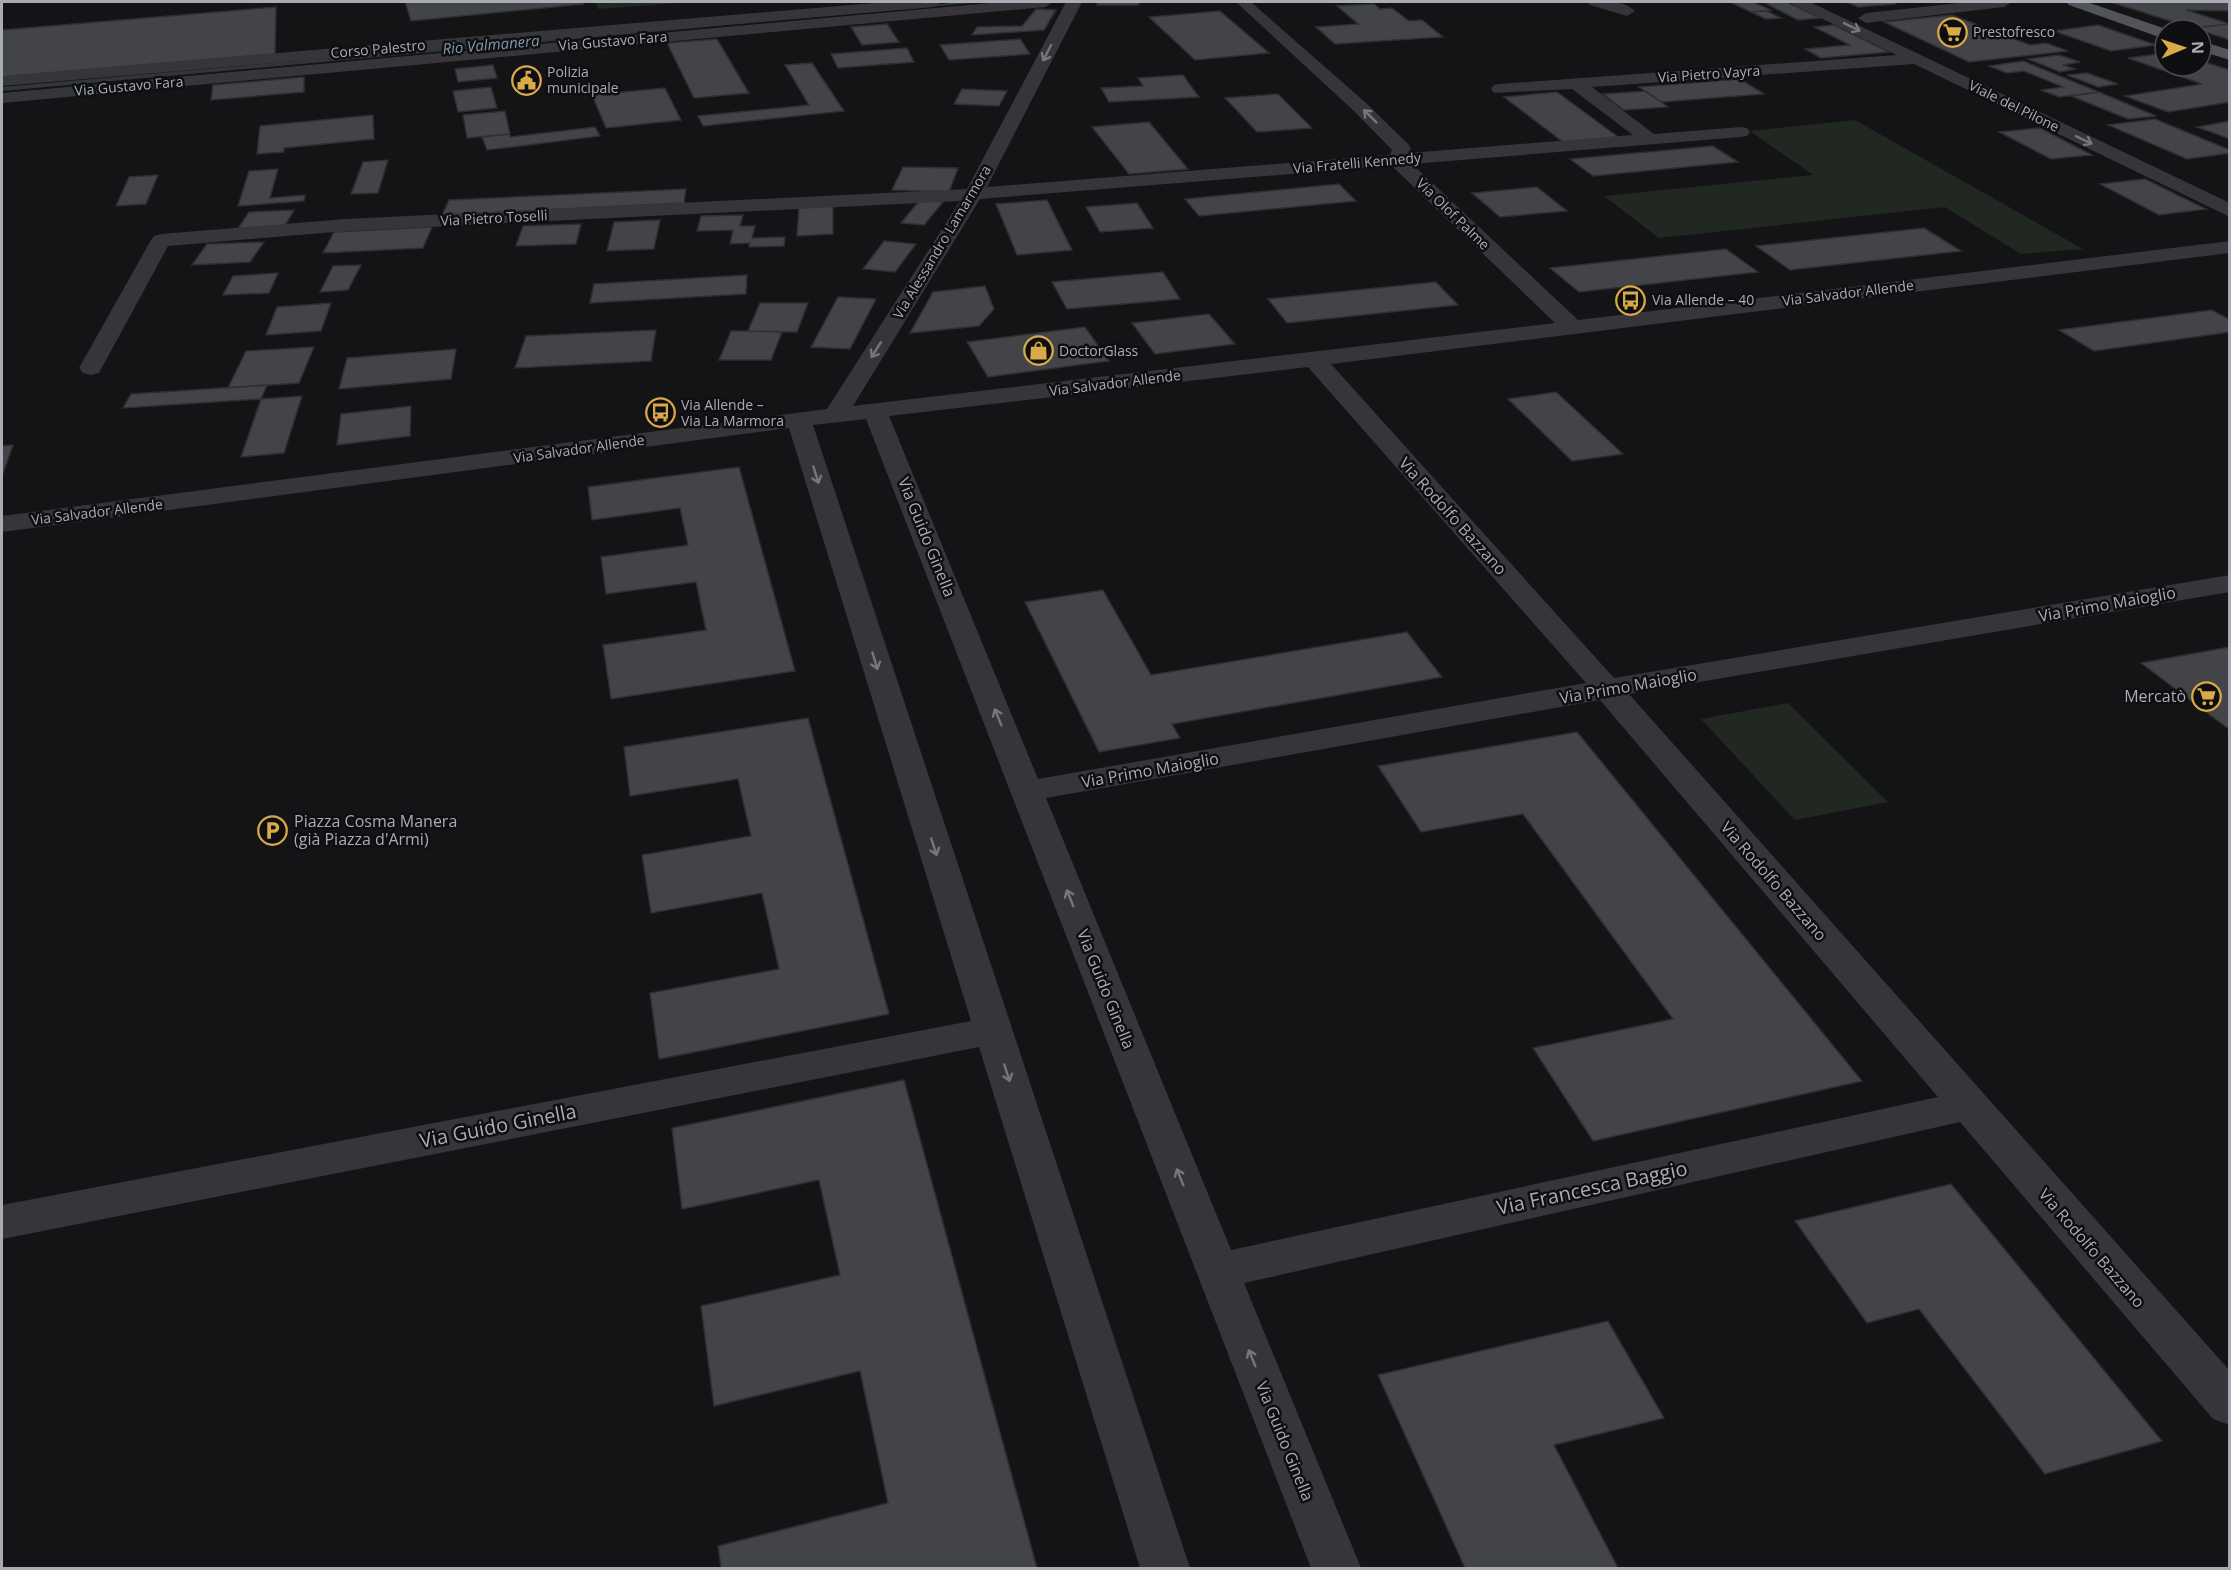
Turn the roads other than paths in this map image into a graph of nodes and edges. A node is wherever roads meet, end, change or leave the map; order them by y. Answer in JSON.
{"nodes":[{"id":1,"x":934,"y":2,"type":"edge"},
{"id":2,"x":1045,"y":2,"type":"edge"},
{"id":3,"x":1074,"y":2,"type":"edge"},
{"id":4,"x":1243,"y":2,"type":"edge"},
{"id":5,"x":1595,"y":2,"type":"edge"},
{"id":6,"x":1799,"y":2,"type":"edge"},
{"id":7,"x":1831,"y":2,"type":"edge"},
{"id":8,"x":2004,"y":2,"type":"edge"},
{"id":9,"x":2074,"y":2,"type":"edge"},
{"id":10,"x":1627,"y":11,"type":"dead end"},
{"id":11,"x":1866,"y":18,"type":"junction"},
{"id":12,"x":2153,"y":30,"type":"edge"},
{"id":13,"x":2213,"y":50,"type":"edge"},
{"id":14,"x":2229,"y":55,"type":"edge"},
{"id":15,"x":1918,"y":59,"type":"junction"},
{"id":16,"x":2,"y":81,"type":"edge"},
{"id":17,"x":1576,"y":84,"type":"junction"},
{"id":18,"x":1500,"y":89,"type":"dead end"},
{"id":19,"x":2,"y":98,"type":"edge"},
{"id":20,"x":1741,"y":132,"type":"dead end"},
{"id":21,"x":1651,"y":140,"type":"junction"},
{"id":22,"x":1397,"y":160,"type":"junction"},
{"id":23,"x":2187,"y":171,"type":"dead end"},
{"id":24,"x":974,"y":194,"type":"junction"},
{"id":25,"x":2229,"y":211,"type":"edge"},
{"id":26,"x":2229,"y":247,"type":"edge"},
{"id":27,"x":1571,"y":326,"type":"junction"},
{"id":28,"x":1314,"y":359,"type":"junction"},
{"id":29,"x":92,"y":368,"type":"dead end"},
{"id":30,"x":875,"y":411,"type":"junction"},
{"id":31,"x":835,"y":415,"type":"junction"},
{"id":32,"x":799,"y":420,"type":"junction"},
{"id":33,"x":2,"y":524,"type":"edge"},
{"id":34,"x":2229,"y":584,"type":"edge"},
{"id":35,"x":1608,"y":690,"type":"junction"},
{"id":36,"x":1028,"y":791,"type":"junction"},
{"id":37,"x":994,"y":1030,"type":"junction"},
{"id":38,"x":1968,"y":1105,"type":"junction"},
{"id":39,"x":2,"y":1222,"type":"edge"},
{"id":40,"x":1217,"y":1271,"type":"junction"},
{"id":41,"x":2229,"y":1405,"type":"edge"},
{"id":42,"x":1165,"y":1569,"type":"edge"},
{"id":43,"x":1336,"y":1569,"type":"edge"}],
"edges":[{"from":1,"to":16,"type":"street","name":"Corso Palestro"},
{"from":2,"to":19,"type":"street","name":"Via Gustavo Fara"},
{"from":3,"to":24,"type":"street","name":"Via Alessandro Lamarmora","one_way":true},
{"from":22,"to":4,"type":"street","name":"Via Olof Palme","one_way":true},
{"from":5,"to":10,"type":"street"},
{"from":6,"to":15,"type":"street","name":"Viale del Pilone","one_way":true},
{"from":7,"to":11,"type":"street","name":"Viale del Pilone"},
{"from":8,"to":11,"type":"street"},
{"from":9,"to":12,"type":"main road"},
{"from":11,"to":23,"type":"street","name":"Viale del Pilone"},
{"from":13,"to":14,"type":"main road"},
{"from":15,"to":17,"type":"street","name":"Via Pietro Vayra"},
{"from":15,"to":25,"type":"street","name":"Viale del Pilone","one_way":true},
{"from":17,"to":18,"type":"street","name":"Via Pietro Vayra"},
{"from":17,"to":21,"type":"street"},
{"from":20,"to":21,"type":"street","name":"Via Fratelli Kennedy"},
{"from":21,"to":22,"type":"street","name":"Via Fratelli Kennedy"},
{"from":22,"to":24,"type":"street","name":"Via Fratelli Kennedy"},
{"from":22,"to":27,"type":"street","name":"Via Olof Palme"},
{"from":24,"to":29,"type":"street","name":"Via Pietro Toselli"},
{"from":24,"to":31,"type":"street","name":"Via Alessandro Lamarmora","one_way":true},
{"from":26,"to":27,"type":"street","name":"Via Salvador Allende"},
{"from":27,"to":28,"type":"street","name":"Via Salvador Allende"},
{"from":28,"to":30,"type":"street","name":"Via Salvador Allende"},
{"from":28,"to":35,"type":"street","name":"Via Rodolfo Bazzano"},
{"from":30,"to":31,"type":"street","name":"Via Salvador Allende"},
{"from":36,"to":30,"type":"street","name":"Via Guido Ginella","one_way":true},
{"from":31,"to":32,"type":"street","name":"Via Salvador Allende"},
{"from":32,"to":33,"type":"street","name":"Via Salvador Allende"},
{"from":32,"to":37,"type":"street","one_way":true},
{"from":34,"to":35,"type":"street","name":"Via Primo Maioglio"},
{"from":35,"to":36,"type":"street","name":"Via Primo Maioglio"},
{"from":35,"to":38,"type":"street","name":"Via Rodolfo Bazzano"},
{"from":40,"to":36,"type":"street","name":"Via Guido Ginella","one_way":true},
{"from":37,"to":39,"type":"street","name":"Via Guido Ginella"},
{"from":37,"to":42,"type":"street","one_way":true},
{"from":38,"to":40,"type":"street","name":"Via Francesca Baggio"},
{"from":38,"to":41,"type":"street","name":"Via Rodolfo Bazzano"},
{"from":43,"to":40,"type":"street","name":"Via Guido Ginella","one_way":true}]}
